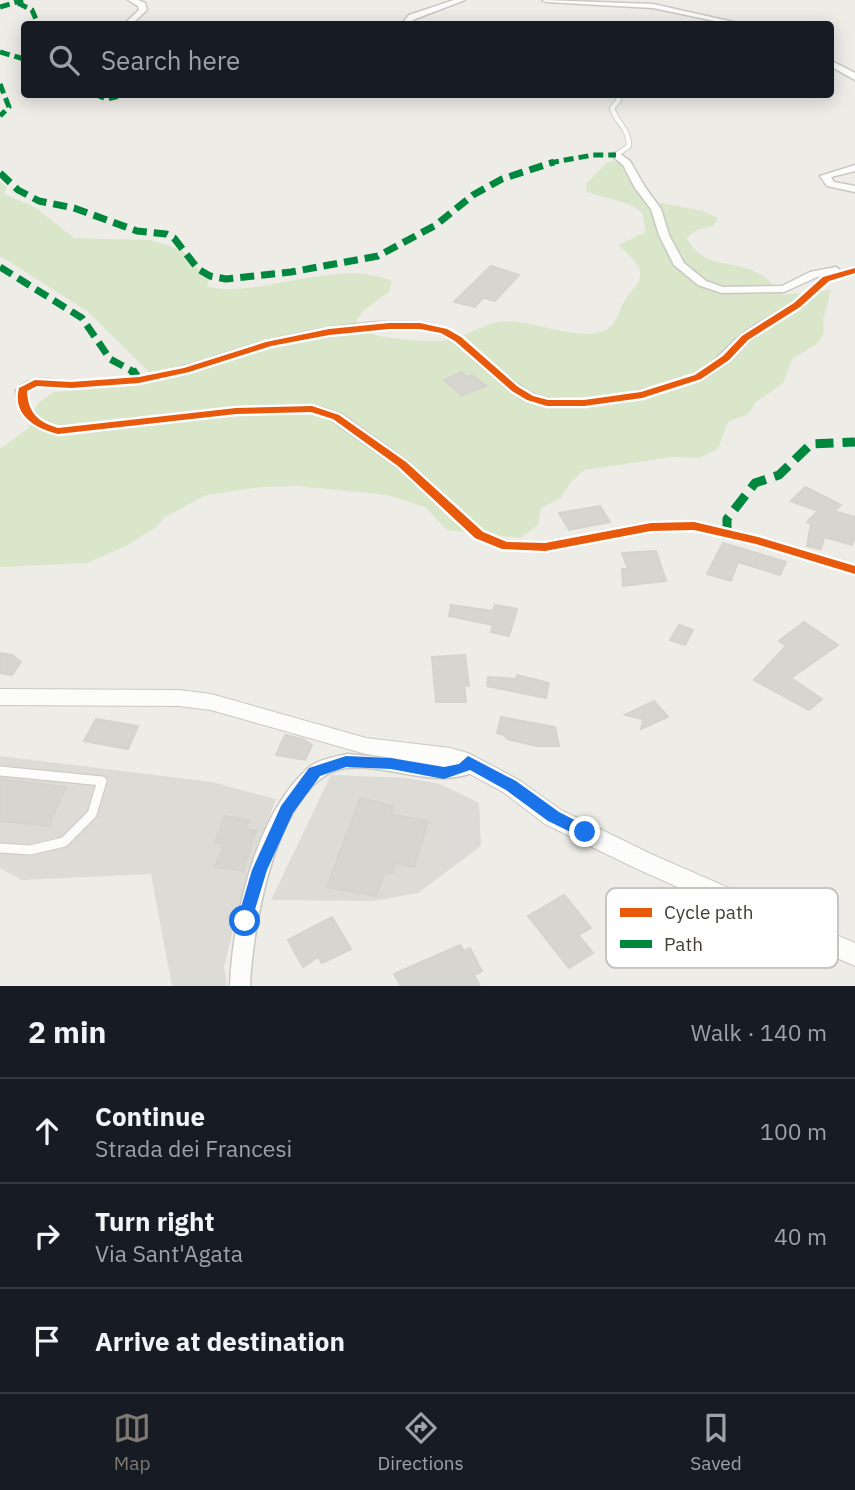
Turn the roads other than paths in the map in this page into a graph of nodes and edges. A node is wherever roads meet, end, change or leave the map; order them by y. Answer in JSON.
{"nodes":[{"id":1,"x":132,"y":0,"type":"edge"},
{"id":2,"x":461,"y":0,"type":"edge"},
{"id":3,"x":546,"y":0,"type":"edge"},
{"id":4,"x":131,"y":21,"type":"edge"},
{"id":5,"x":408,"y":21,"type":"edge"},
{"id":6,"x":724,"y":21,"type":"edge"},
{"id":7,"x":834,"y":64,"type":"edge"},
{"id":8,"x":855,"y":77,"type":"edge"},
{"id":9,"x":618,"y":98,"type":"edge"},
{"id":10,"x":616,"y":155,"type":"joint"},
{"id":11,"x":855,"y":168,"type":"edge"},
{"id":12,"x":855,"y":189,"type":"edge"},
{"id":13,"x":855,"y":270,"type":"edge"},
{"id":14,"x":855,"y":570,"type":"edge"},
{"id":15,"x":0,"y":697,"type":"edge"},
{"id":16,"x":468,"y":762,"type":"junction"},
{"id":17,"x":0,"y":771,"type":"edge"},
{"id":18,"x":0,"y":848,"type":"edge"},
{"id":19,"x":704,"y":888,"type":"edge"},
{"id":20,"x":838,"y":947,"type":"edge"},
{"id":21,"x":855,"y":955,"type":"edge"},
{"id":22,"x":240,"y":986,"type":"edge"}],
"edges":[{"from":1,"to":4,"type":"street"},
{"from":2,"to":5,"type":"street"},
{"from":3,"to":6,"type":"street"},
{"from":7,"to":8,"type":"street"},
{"from":9,"to":10,"type":"lane"},
{"from":10,"to":13,"type":"street"},
{"from":11,"to":12,"type":"street"},
{"from":13,"to":14,"type":"street"},
{"from":15,"to":16,"type":"street"},
{"from":16,"to":19,"type":"street"},
{"from":16,"to":22,"type":"street"},
{"from":17,"to":18,"type":"lane"},
{"from":20,"to":21,"type":"street"}]}
